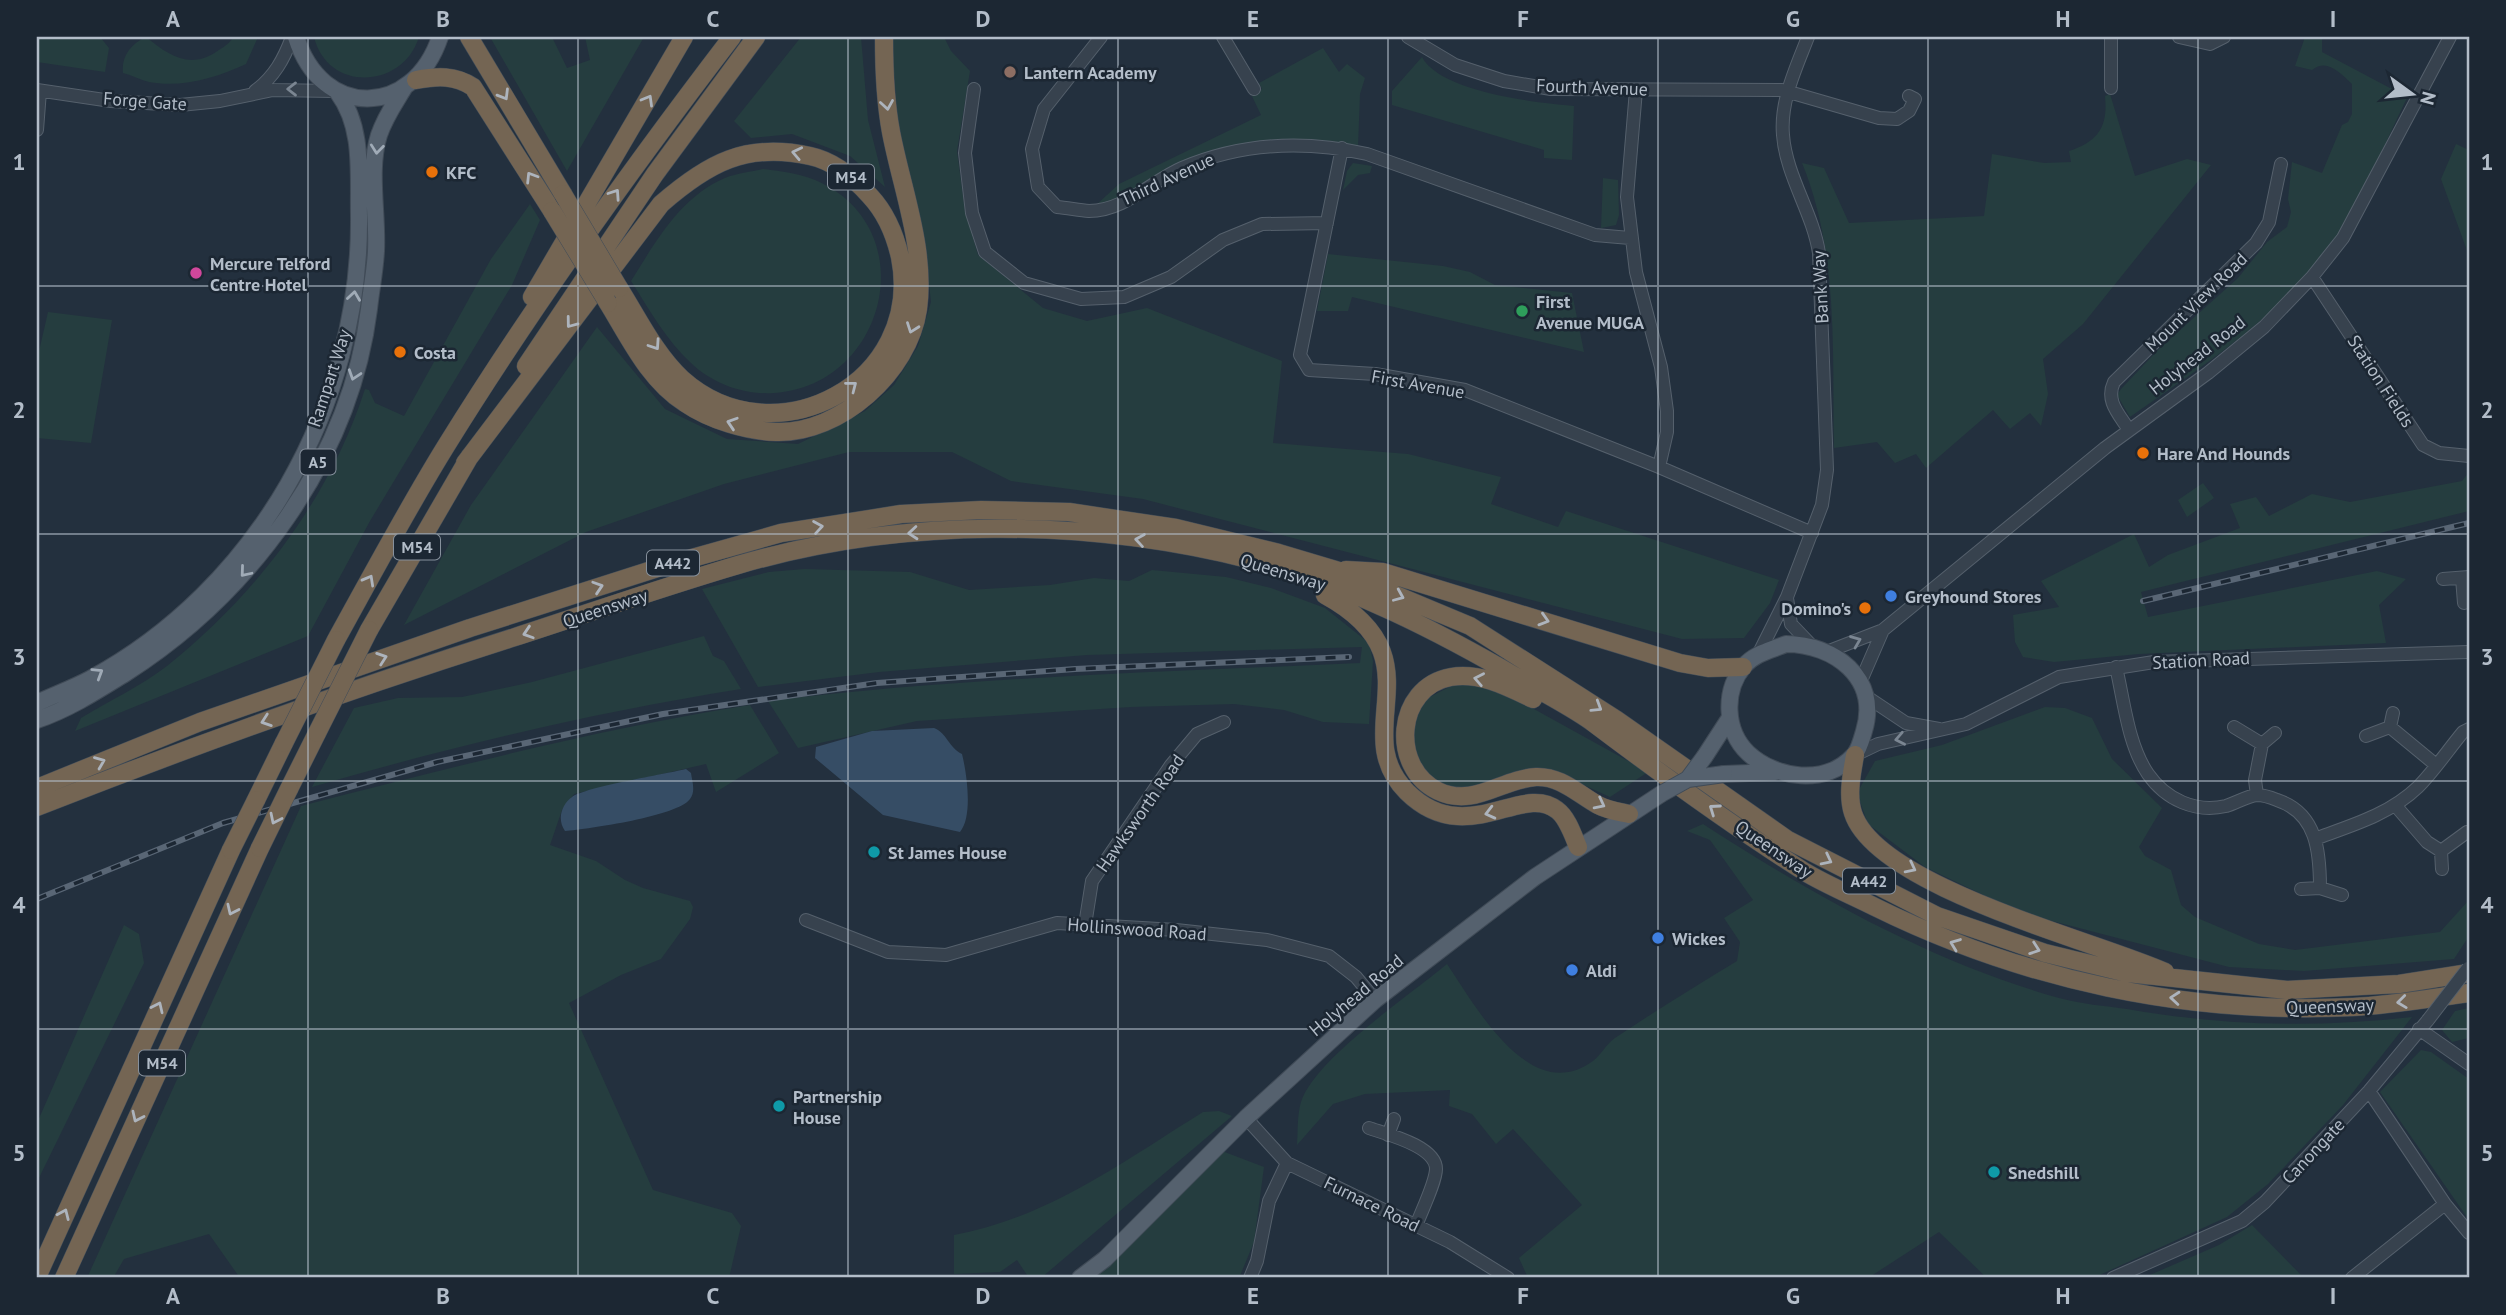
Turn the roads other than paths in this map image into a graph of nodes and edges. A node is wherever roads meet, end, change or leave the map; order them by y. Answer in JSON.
{"nodes":[{"id":1,"x":294,"y":37,"type":"edge"},
{"id":2,"x":440,"y":37,"type":"edge"},
{"id":3,"x":469,"y":37,"type":"edge"},
{"id":4,"x":684,"y":37,"type":"edge"},
{"id":5,"x":732,"y":37,"type":"edge"},
{"id":6,"x":756,"y":37,"type":"edge"},
{"id":7,"x":884,"y":37,"type":"edge"},
{"id":8,"x":1101,"y":37,"type":"edge"},
{"id":9,"x":1223,"y":37,"type":"edge"},
{"id":10,"x":1408,"y":37,"type":"edge"},
{"id":11,"x":1808,"y":37,"type":"edge"},
{"id":12,"x":2111,"y":37,"type":"edge"},
{"id":13,"x":2179,"y":37,"type":"edge"},
{"id":14,"x":2224,"y":37,"type":"edge"},
{"id":15,"x":2449,"y":37,"type":"edge"},
{"id":16,"x":410,"y":84,"type":"junction"},
{"id":17,"x":2111,"y":88,"type":"dead end"},
{"id":18,"x":974,"y":89,"type":"dead end"},
{"id":19,"x":1254,"y":89,"type":"dead end"},
{"id":20,"x":38,"y":90,"type":"edge"},
{"id":21,"x":1636,"y":90,"type":"junction"},
{"id":22,"x":1788,"y":91,"type":"junction"},
{"id":23,"x":336,"y":92,"type":"junction"},
{"id":24,"x":251,"y":93,"type":"junction"},
{"id":25,"x":1909,"y":96,"type":"dead end"},
{"id":26,"x":37,"y":130,"type":"edge"},
{"id":27,"x":1342,"y":148,"type":"junction"},
{"id":28,"x":2281,"y":164,"type":"dead end"},
{"id":29,"x":2271,"y":216,"type":"junction"},
{"id":30,"x":2285,"y":219,"type":"dead end"},
{"id":31,"x":1327,"y":223,"type":"junction"},
{"id":32,"x":1630,"y":238,"type":"junction"},
{"id":33,"x":2312,"y":276,"type":"junction"},
{"id":34,"x":480,"y":393,"type":"junction"},
{"id":35,"x":2129,"y":430,"type":"junction"},
{"id":36,"x":2469,"y":456,"type":"edge"},
{"id":37,"x":465,"y":463,"type":"junction"},
{"id":38,"x":1659,"y":467,"type":"junction"},
{"id":39,"x":1812,"y":533,"type":"junction"},
{"id":40,"x":1208,"y":551,"type":"junction"},
{"id":41,"x":1336,"y":570,"type":"junction"},
{"id":42,"x":2465,"y":578,"type":"edge"},
{"id":43,"x":2443,"y":579,"type":"dead end"},
{"id":44,"x":1787,"y":597,"type":"junction"},
{"id":45,"x":2464,"y":603,"type":"dead end"},
{"id":46,"x":1883,"y":630,"type":"junction"},
{"id":47,"x":1812,"y":646,"type":"junction"},
{"id":48,"x":1829,"y":652,"type":"junction"},
{"id":49,"x":2469,"y":652,"type":"edge"},
{"id":50,"x":1750,"y":661,"type":"junction"},
{"id":51,"x":2116,"y":667,"type":"junction"},
{"id":52,"x":1863,"y":689,"type":"junction"},
{"id":53,"x":37,"y":703,"type":"edge"},
{"id":54,"x":2393,"y":713,"type":"dead end"},
{"id":55,"x":1729,"y":719,"type":"junction"},
{"id":56,"x":37,"y":720,"type":"edge"},
{"id":57,"x":1224,"y":722,"type":"dead end"},
{"id":58,"x":2234,"y":727,"type":"dead end"},
{"id":59,"x":2390,"y":727,"type":"junction"},
{"id":60,"x":2469,"y":729,"type":"edge"},
{"id":61,"x":1946,"y":730,"type":"junction"},
{"id":62,"x":2275,"y":733,"type":"dead end"},
{"id":63,"x":1608,"y":736,"type":"junction"},
{"id":64,"x":2367,"y":736,"type":"dead end"},
{"id":65,"x":2262,"y":744,"type":"junction"},
{"id":66,"x":1855,"y":755,"type":"junction"},
{"id":67,"x":2436,"y":765,"type":"junction"},
{"id":68,"x":1778,"y":772,"type":"junction"},
{"id":69,"x":1688,"y":779,"type":"junction"},
{"id":70,"x":37,"y":788,"type":"edge"},
{"id":71,"x":2257,"y":795,"type":"junction"},
{"id":72,"x":2395,"y":805,"type":"junction"},
{"id":73,"x":37,"y":807,"type":"edge"},
{"id":74,"x":1629,"y":814,"type":"junction"},
{"id":75,"x":2467,"y":832,"type":"dead end"},
{"id":76,"x":2317,"y":838,"type":"junction"},
{"id":77,"x":1578,"y":846,"type":"junction"},
{"id":78,"x":2441,"y":851,"type":"junction"},
{"id":79,"x":2442,"y":869,"type":"dead end"},
{"id":80,"x":2320,"y":888,"type":"junction"},
{"id":81,"x":2301,"y":889,"type":"dead end"},
{"id":82,"x":2342,"y":895,"type":"dead end"},
{"id":83,"x":806,"y":920,"type":"dead end"},
{"id":84,"x":1085,"y":925,"type":"junction"},
{"id":85,"x":2469,"y":969,"type":"edge"},
{"id":86,"x":2185,"y":981,"type":"junction"},
{"id":87,"x":2469,"y":993,"type":"edge"},
{"id":88,"x":1375,"y":1000,"type":"junction"},
{"id":89,"x":2424,"y":1024,"type":"junction"},
{"id":90,"x":2469,"y":1064,"type":"edge"},
{"id":91,"x":2369,"y":1091,"type":"junction"},
{"id":92,"x":1247,"y":1118,"type":"junction"},
{"id":93,"x":1394,"y":1119,"type":"dead end"},
{"id":94,"x":1369,"y":1128,"type":"dead end"},
{"id":95,"x":1388,"y":1135,"type":"junction"},
{"id":96,"x":1287,"y":1163,"type":"junction"},
{"id":97,"x":2445,"y":1204,"type":"junction"},
{"id":98,"x":1416,"y":1226,"type":"junction"},
{"id":99,"x":2469,"y":1233,"type":"edge"},
{"id":100,"x":37,"y":1277,"type":"edge"},
{"id":101,"x":64,"y":1278,"type":"edge"},
{"id":102,"x":1080,"y":1278,"type":"edge"},
{"id":103,"x":1250,"y":1278,"type":"edge"},
{"id":104,"x":1508,"y":1278,"type":"edge"},
{"id":105,"x":2113,"y":1278,"type":"edge"},
{"id":106,"x":2352,"y":1278,"type":"edge"}],
"edges":[{"from":1,"to":23,"type":"main road","name":"Rampart Way"},
{"from":1,"to":24,"type":"street","name":"Forge Gate"},
{"from":2,"to":16,"type":"main road","name":"Rampart Way"},
{"from":3,"to":37,"type":"highway","number":"M54","one_way":true,"bridge":true},
{"from":34,"to":4,"type":"highway","number":"M54","one_way":true},
{"from":34,"to":5,"type":"highway","number":"M54","one_way":true},
{"from":6,"to":37,"type":"highway","number":"M54"},
{"from":7,"to":16,"type":"highway","number":"M54","one_way":true,"bridge":true},
{"from":8,"to":27,"type":"street","name":"Third Avenue"},
{"from":9,"to":19,"type":"street"},
{"from":10,"to":21,"type":"street","name":"Fourth Avenue"},
{"from":11,"to":22,"type":"street","name":"Bank Way"},
{"from":12,"to":17,"type":"street"},
{"from":13,"to":14,"type":"street"},
{"from":15,"to":33,"type":"street","name":"Holyhead Road"},
{"from":16,"to":23,"type":"main road"},
{"from":16,"to":56,"type":"main road","name":"Rampart Way","number":"A5","one_way":true},
{"from":18,"to":31,"type":"street"},
{"from":20,"to":24,"type":"street","name":"Forge Gate"},
{"from":20,"to":26,"type":"street"},
{"from":21,"to":22,"type":"street","name":"Fourth Avenue"},
{"from":21,"to":32,"type":"street"},
{"from":22,"to":25,"type":"street","name":"Fourth Avenue"},
{"from":22,"to":39,"type":"street","name":"Bank Way"},
{"from":23,"to":24,"type":"street","name":"Forge Gate","one_way":true},
{"from":53,"to":23,"type":"main road","name":"Rampart Way","number":"A5","one_way":true},
{"from":27,"to":31,"type":"street","name":"First Avenue"},
{"from":27,"to":32,"type":"street","name":"Third Avenue"},
{"from":28,"to":29,"type":"street","name":"Mount View Road"},
{"from":29,"to":30,"type":"street"},
{"from":29,"to":35,"type":"street","name":"Mount View Road"},
{"from":31,"to":38,"type":"street","name":"First Avenue"},
{"from":32,"to":38,"type":"street"},
{"from":33,"to":35,"type":"street","name":"Holyhead Road"},
{"from":33,"to":36,"type":"street","name":"Station Fields"},
{"from":100,"to":34,"type":"highway","number":"M54","one_way":true,"bridge":true},
{"from":35,"to":46,"type":"street","name":"Holyhead Road"},
{"from":37,"to":101,"type":"highway","number":"M54","one_way":true,"bridge":true},
{"from":38,"to":39,"type":"street","name":"First Avenue"},
{"from":39,"to":44,"type":"street","name":"Bank Way"},
{"from":40,"to":63,"type":"highway","name":"Queensway","number":"A442"},
{"from":40,"to":73,"type":"highway","name":"Queensway","number":"A442","one_way":true},
{"from":77,"to":40,"type":"highway","number":"A442","one_way":true},
{"from":41,"to":50,"type":"highway","number":"A442","one_way":true},
{"from":70,"to":41,"type":"highway","name":"Queensway","number":"A442","one_way":true},
{"from":41,"to":86,"type":"highway","name":"Queensway","number":"A442","one_way":true},
{"from":42,"to":43,"type":"street"},
{"from":42,"to":45,"type":"street"},
{"from":44,"to":47,"type":"street"},
{"from":44,"to":50,"type":"street","name":"Bank Way"},
{"from":48,"to":46,"type":"street","one_way":true},
{"from":46,"to":52,"type":"street"},
{"from":47,"to":48,"type":"main road"},
{"from":47,"to":50,"type":"main road"},
{"from":48,"to":52,"type":"main road"},
{"from":49,"to":51,"type":"street","name":"Station Road"},
{"from":50,"to":55,"type":"main road"},
{"from":51,"to":61,"type":"street","name":"Station Road"},
{"from":51,"to":71,"type":"street"},
{"from":52,"to":61,"type":"street","name":"Station Road"},
{"from":52,"to":66,"type":"main road"},
{"from":54,"to":59,"type":"street"},
{"from":55,"to":68,"type":"main road"},
{"from":55,"to":69,"type":"main road","name":"Holyhead Road","bridge":true},
{"from":57,"to":84,"type":"street","name":"Hawksworth Road"},
{"from":58,"to":65,"type":"street"},
{"from":59,"to":64,"type":"street"},
{"from":59,"to":67,"type":"street"},
{"from":60,"to":67,"type":"street"},
{"from":61,"to":66,"type":"street","name":"Station Road","one_way":true},
{"from":62,"to":65,"type":"street"},
{"from":63,"to":74,"type":"highway","number":"A442","one_way":true},
{"from":87,"to":63,"type":"highway","name":"Queensway","number":"A442","one_way":true},
{"from":65,"to":71,"type":"street"},
{"from":66,"to":68,"type":"main road"},
{"from":66,"to":86,"type":"highway","number":"A442","one_way":true},
{"from":67,"to":72,"type":"street"},
{"from":68,"to":69,"type":"main road","name":"Holyhead Road","bridge":true},
{"from":69,"to":74,"type":"main road","name":"Holyhead Road","bridge":true},
{"from":71,"to":76,"type":"street"},
{"from":72,"to":76,"type":"street"},
{"from":72,"to":78,"type":"street"},
{"from":74,"to":77,"type":"main road","name":"Holyhead Road"},
{"from":75,"to":78,"type":"street"},
{"from":76,"to":80,"type":"street"},
{"from":77,"to":88,"type":"main road","name":"Holyhead Road"},
{"from":78,"to":79,"type":"street"},
{"from":80,"to":81,"type":"street"},
{"from":80,"to":82,"type":"street"},
{"from":83,"to":84,"type":"street","name":"Hollinswood Road"},
{"from":84,"to":88,"type":"street","name":"Hollinswood Road"},
{"from":85,"to":86,"type":"highway","name":"Queensway","number":"A442"},
{"from":85,"to":89,"type":"street","name":"Canongate","bridge":true},
{"from":88,"to":92,"type":"main road","name":"Holyhead Road"},
{"from":89,"to":90,"type":"street"},
{"from":89,"to":91,"type":"street","name":"Canongate"},
{"from":91,"to":97,"type":"street"},
{"from":91,"to":105,"type":"street","name":"Canongate"},
{"from":92,"to":96,"type":"street","name":"Furnace Road"},
{"from":92,"to":102,"type":"main road","name":"Holyhead Road"},
{"from":93,"to":95,"type":"street"},
{"from":94,"to":95,"type":"street"},
{"from":95,"to":98,"type":"street"},
{"from":96,"to":98,"type":"street","name":"Furnace Road"},
{"from":96,"to":103,"type":"street"},
{"from":97,"to":99,"type":"street"},
{"from":97,"to":106,"type":"street"},
{"from":98,"to":104,"type":"street","name":"Furnace Road"}]}
